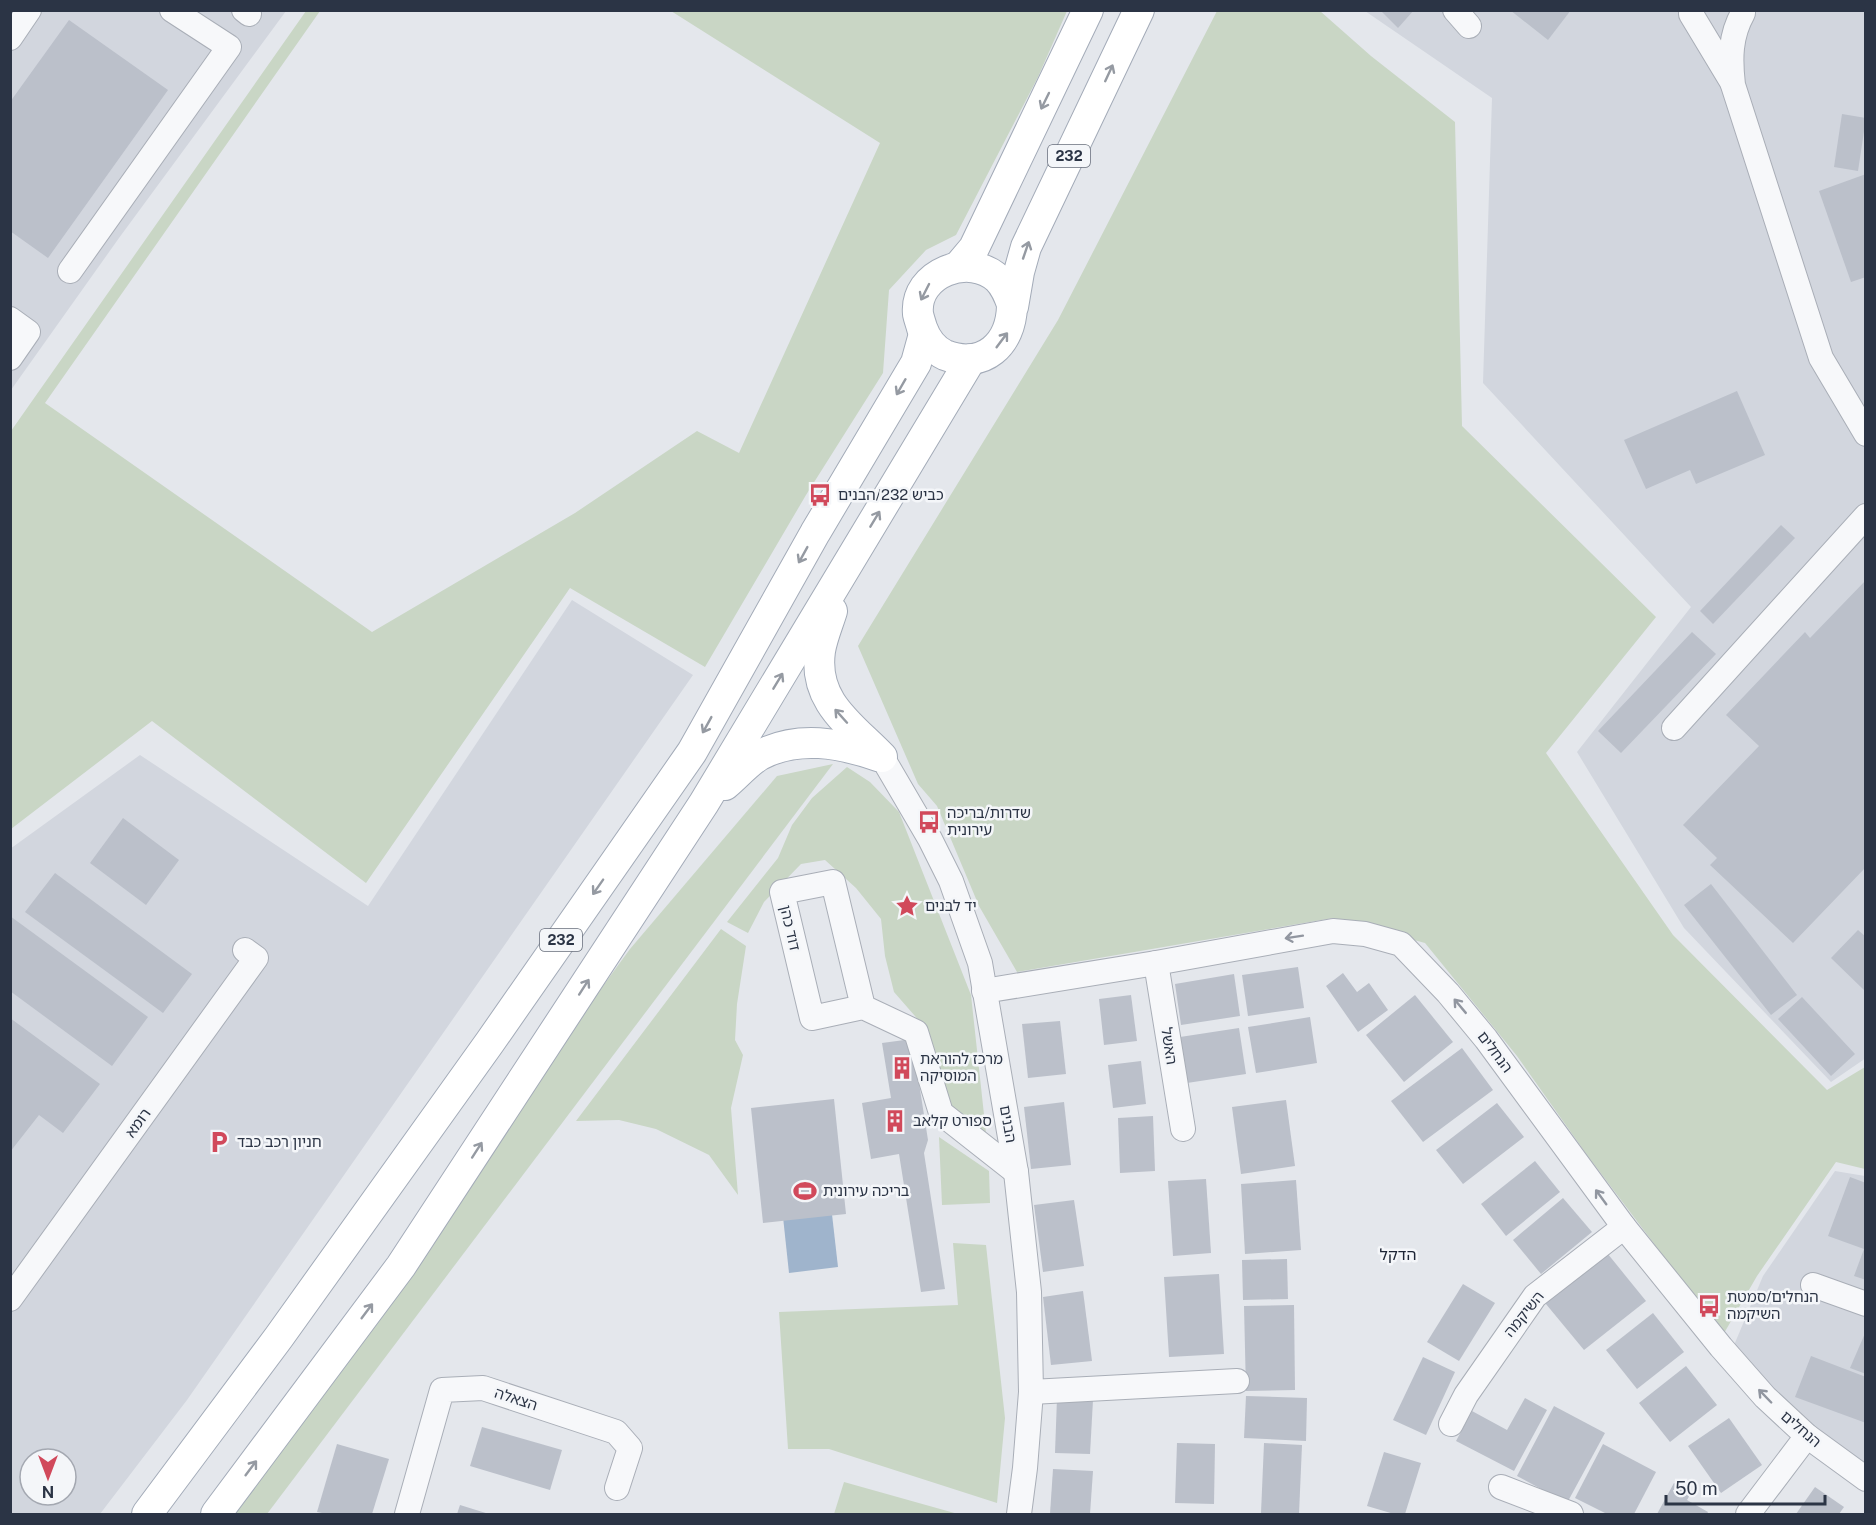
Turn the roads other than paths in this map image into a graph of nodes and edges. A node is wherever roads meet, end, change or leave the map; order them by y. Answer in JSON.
{"nodes":[{"id":1,"x":29,"y":10,"type":"edge"},
{"id":2,"x":172,"y":10,"type":"edge"},
{"id":3,"x":1088,"y":10,"type":"edge"},
{"id":4,"x":1139,"y":10,"type":"edge"},
{"id":5,"x":1689,"y":12,"type":"edge"},
{"id":6,"x":1744,"y":12,"type":"edge"},
{"id":7,"x":10,"y":38,"type":"edge"},
{"id":8,"x":1733,"y":84,"type":"junction"},
{"id":9,"x":958,"y":267,"type":"junction"},
{"id":10,"x":70,"y":271,"type":"dead end"},
{"id":11,"x":1013,"y":307,"type":"junction"},
{"id":12,"x":10,"y":320,"type":"edge"},
{"id":13,"x":924,"y":334,"type":"junction"},
{"id":14,"x":10,"y":358,"type":"edge"},
{"id":15,"x":971,"y":359,"type":"junction"},
{"id":16,"x":1866,"y":434,"type":"edge"},
{"id":17,"x":1866,"y":516,"type":"edge"},
{"id":18,"x":845,"y":570,"type":"junction"},
{"id":19,"x":1674,"y":728,"type":"dead end"},
{"id":20,"x":882,"y":757,"type":"junction"},
{"id":21,"x":704,"y":803,"type":"junction"},
{"id":22,"x":245,"y":950,"type":"dead end"},
{"id":23,"x":1156,"y":963,"type":"junction"},
{"id":24,"x":984,"y":991,"type":"junction"},
{"id":25,"x":863,"y":1007,"type":"junction"},
{"id":26,"x":1183,"y":1129,"type":"dead end"},
{"id":27,"x":1016,"y":1172,"type":"junction"},
{"id":28,"x":1624,"y":1227,"type":"junction"},
{"id":29,"x":1813,"y":1285,"type":"dead end"},
{"id":30,"x":10,"y":1299,"type":"edge"},
{"id":31,"x":1866,"y":1304,"type":"edge"},
{"id":32,"x":1237,"y":1381,"type":"dead end"},
{"id":33,"x":1031,"y":1392,"type":"junction"},
{"id":34,"x":1451,"y":1424,"type":"dead end"},
{"id":35,"x":1807,"y":1436,"type":"junction"},
{"id":36,"x":1866,"y":1479,"type":"edge"},
{"id":37,"x":1502,"y":1487,"type":"dead end"},
{"id":38,"x":617,"y":1488,"type":"dead end"},
{"id":39,"x":147,"y":1515,"type":"edge"},
{"id":40,"x":216,"y":1515,"type":"edge"},
{"id":41,"x":407,"y":1515,"type":"edge"},
{"id":42,"x":1019,"y":1515,"type":"edge"},
{"id":43,"x":1571,"y":1515,"type":"edge"},
{"id":44,"x":1748,"y":1515,"type":"edge"}],
"edges":[{"from":1,"to":7,"type":"street"},
{"from":2,"to":10,"type":"street"},
{"from":3,"to":9,"type":"main road","number":"232","one_way":true},
{"from":11,"to":4,"type":"main road","number":"232","one_way":true},
{"from":5,"to":6,"type":"street"},
{"from":5,"to":8,"type":"street"},
{"from":6,"to":8,"type":"street"},
{"from":8,"to":16,"type":"street"},
{"from":9,"to":11,"type":"main road"},
{"from":9,"to":13,"type":"main road","one_way":true},
{"from":15,"to":11,"type":"main road","one_way":true},
{"from":12,"to":14,"type":"street"},
{"from":13,"to":15,"type":"main road"},
{"from":13,"to":39,"type":"main road","number":"232","one_way":true},
{"from":18,"to":15,"type":"main road","number":"232","one_way":true},
{"from":17,"to":19,"type":"street"},
{"from":20,"to":18,"type":"main road","one_way":true},
{"from":21,"to":18,"type":"main road","number":"232","one_way":true},
{"from":20,"to":21,"type":"main road"},
{"from":20,"to":24,"type":"street","name":"הבנים"},
{"from":40,"to":21,"type":"main road","number":"232","one_way":true},
{"from":22,"to":30,"type":"street","name":"רומא"},
{"from":23,"to":24,"type":"street","name":"הנחלים"},
{"from":23,"to":26,"type":"street","name":"האשל"},
{"from":28,"to":23,"type":"street","name":"הנחלים","one_way":true},
{"from":24,"to":27,"type":"street","name":"הבנים"},
{"from":25,"to":25,"type":"street","name":"דוד כהן"},
{"from":25,"to":27,"type":"street"},
{"from":27,"to":33,"type":"street","name":"הבנים"},
{"from":28,"to":34,"type":"street","name":"השיקמה"},
{"from":35,"to":28,"type":"street","name":"הנחלים","one_way":true},
{"from":29,"to":31,"type":"street"},
{"from":32,"to":33,"type":"street"},
{"from":33,"to":42,"type":"street","name":"הבנים"},
{"from":35,"to":36,"type":"street","name":"הנחלים"},
{"from":35,"to":44,"type":"street"},
{"from":37,"to":43,"type":"street"},
{"from":38,"to":41,"type":"street","name":"הצאלה"}]}
